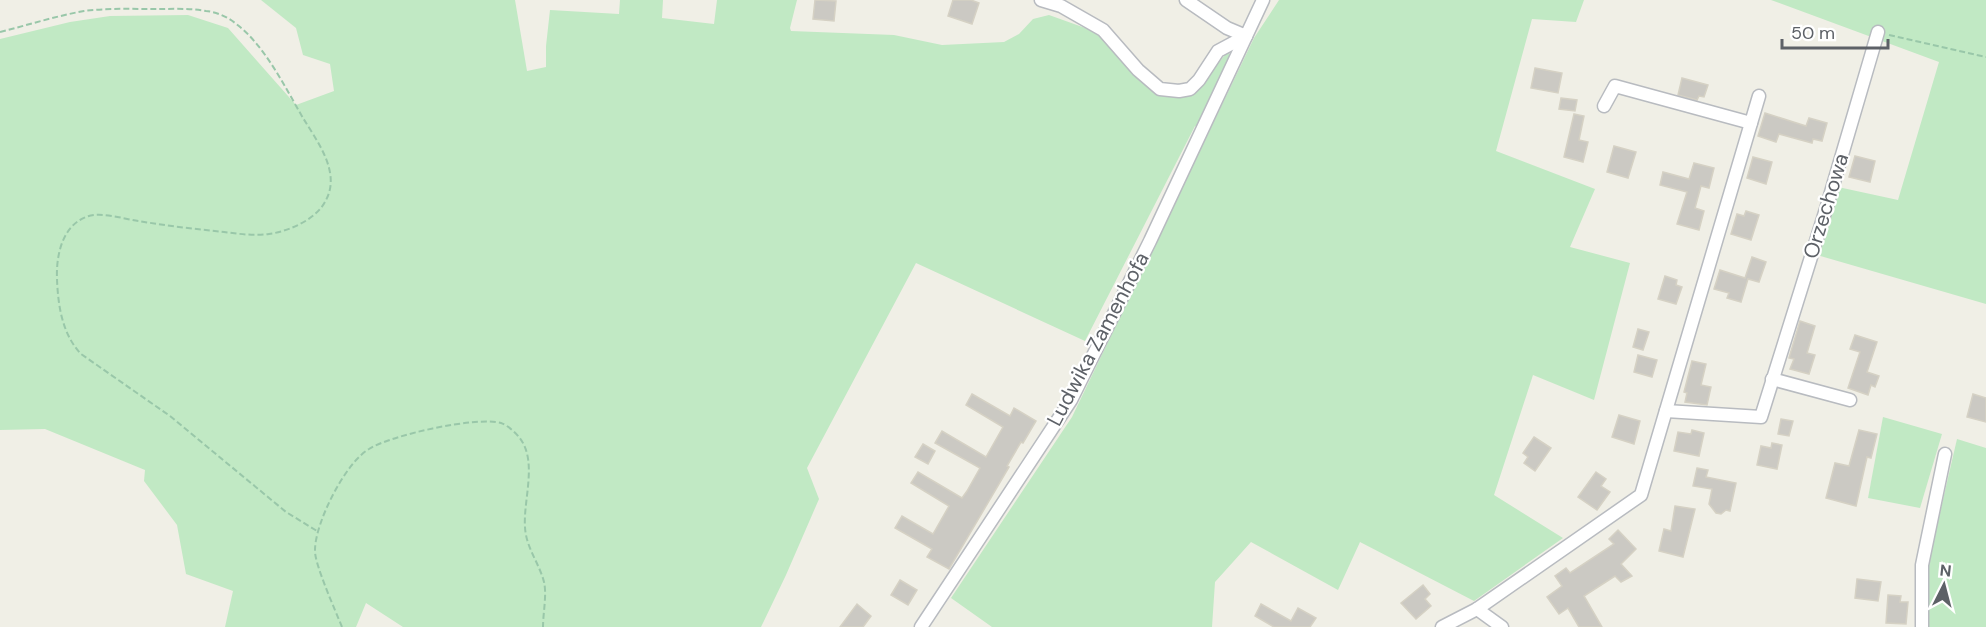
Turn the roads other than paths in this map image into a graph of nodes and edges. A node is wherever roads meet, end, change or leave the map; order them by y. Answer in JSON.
{"nodes":[{"id":1,"x":1041,"y":0,"type":"edge"},
{"id":2,"x":1186,"y":0,"type":"edge"},
{"id":3,"x":1263,"y":0,"type":"edge"},
{"id":4,"x":1878,"y":32,"type":"road end"},
{"id":5,"x":1246,"y":36,"type":"junction"},
{"id":6,"x":1759,"y":96,"type":"dead end"},
{"id":7,"x":1604,"y":106,"type":"dead end"},
{"id":8,"x":1751,"y":123,"type":"junction"},
{"id":9,"x":1773,"y":379,"type":"junction"},
{"id":10,"x":1850,"y":400,"type":"dead end"},
{"id":11,"x":1666,"y":411,"type":"junction"},
{"id":12,"x":1945,"y":454,"type":"dead end"},
{"id":13,"x":1477,"y":609,"type":"junction"},
{"id":14,"x":921,"y":627,"type":"edge"},
{"id":15,"x":1442,"y":627,"type":"edge"},
{"id":16,"x":1502,"y":627,"type":"edge"},
{"id":17,"x":1922,"y":627,"type":"edge"}],
"edges":[{"from":1,"to":5,"type":"street"},
{"from":2,"to":5,"type":"street"},
{"from":3,"to":5,"type":"street","name":"Ludwika Zamenhofa"},
{"from":4,"to":9,"type":"street","name":"Orzechowa"},
{"from":5,"to":14,"type":"street","name":"Ludwika Zamenhofa"},
{"from":6,"to":8,"type":"street"},
{"from":7,"to":8,"type":"street"},
{"from":8,"to":11,"type":"street"},
{"from":9,"to":10,"type":"street"},
{"from":9,"to":11,"type":"street","name":"Orzechowa"},
{"from":11,"to":13,"type":"street"},
{"from":12,"to":17,"type":"street"},
{"from":13,"to":15,"type":"street"},
{"from":13,"to":16,"type":"street"}]}
